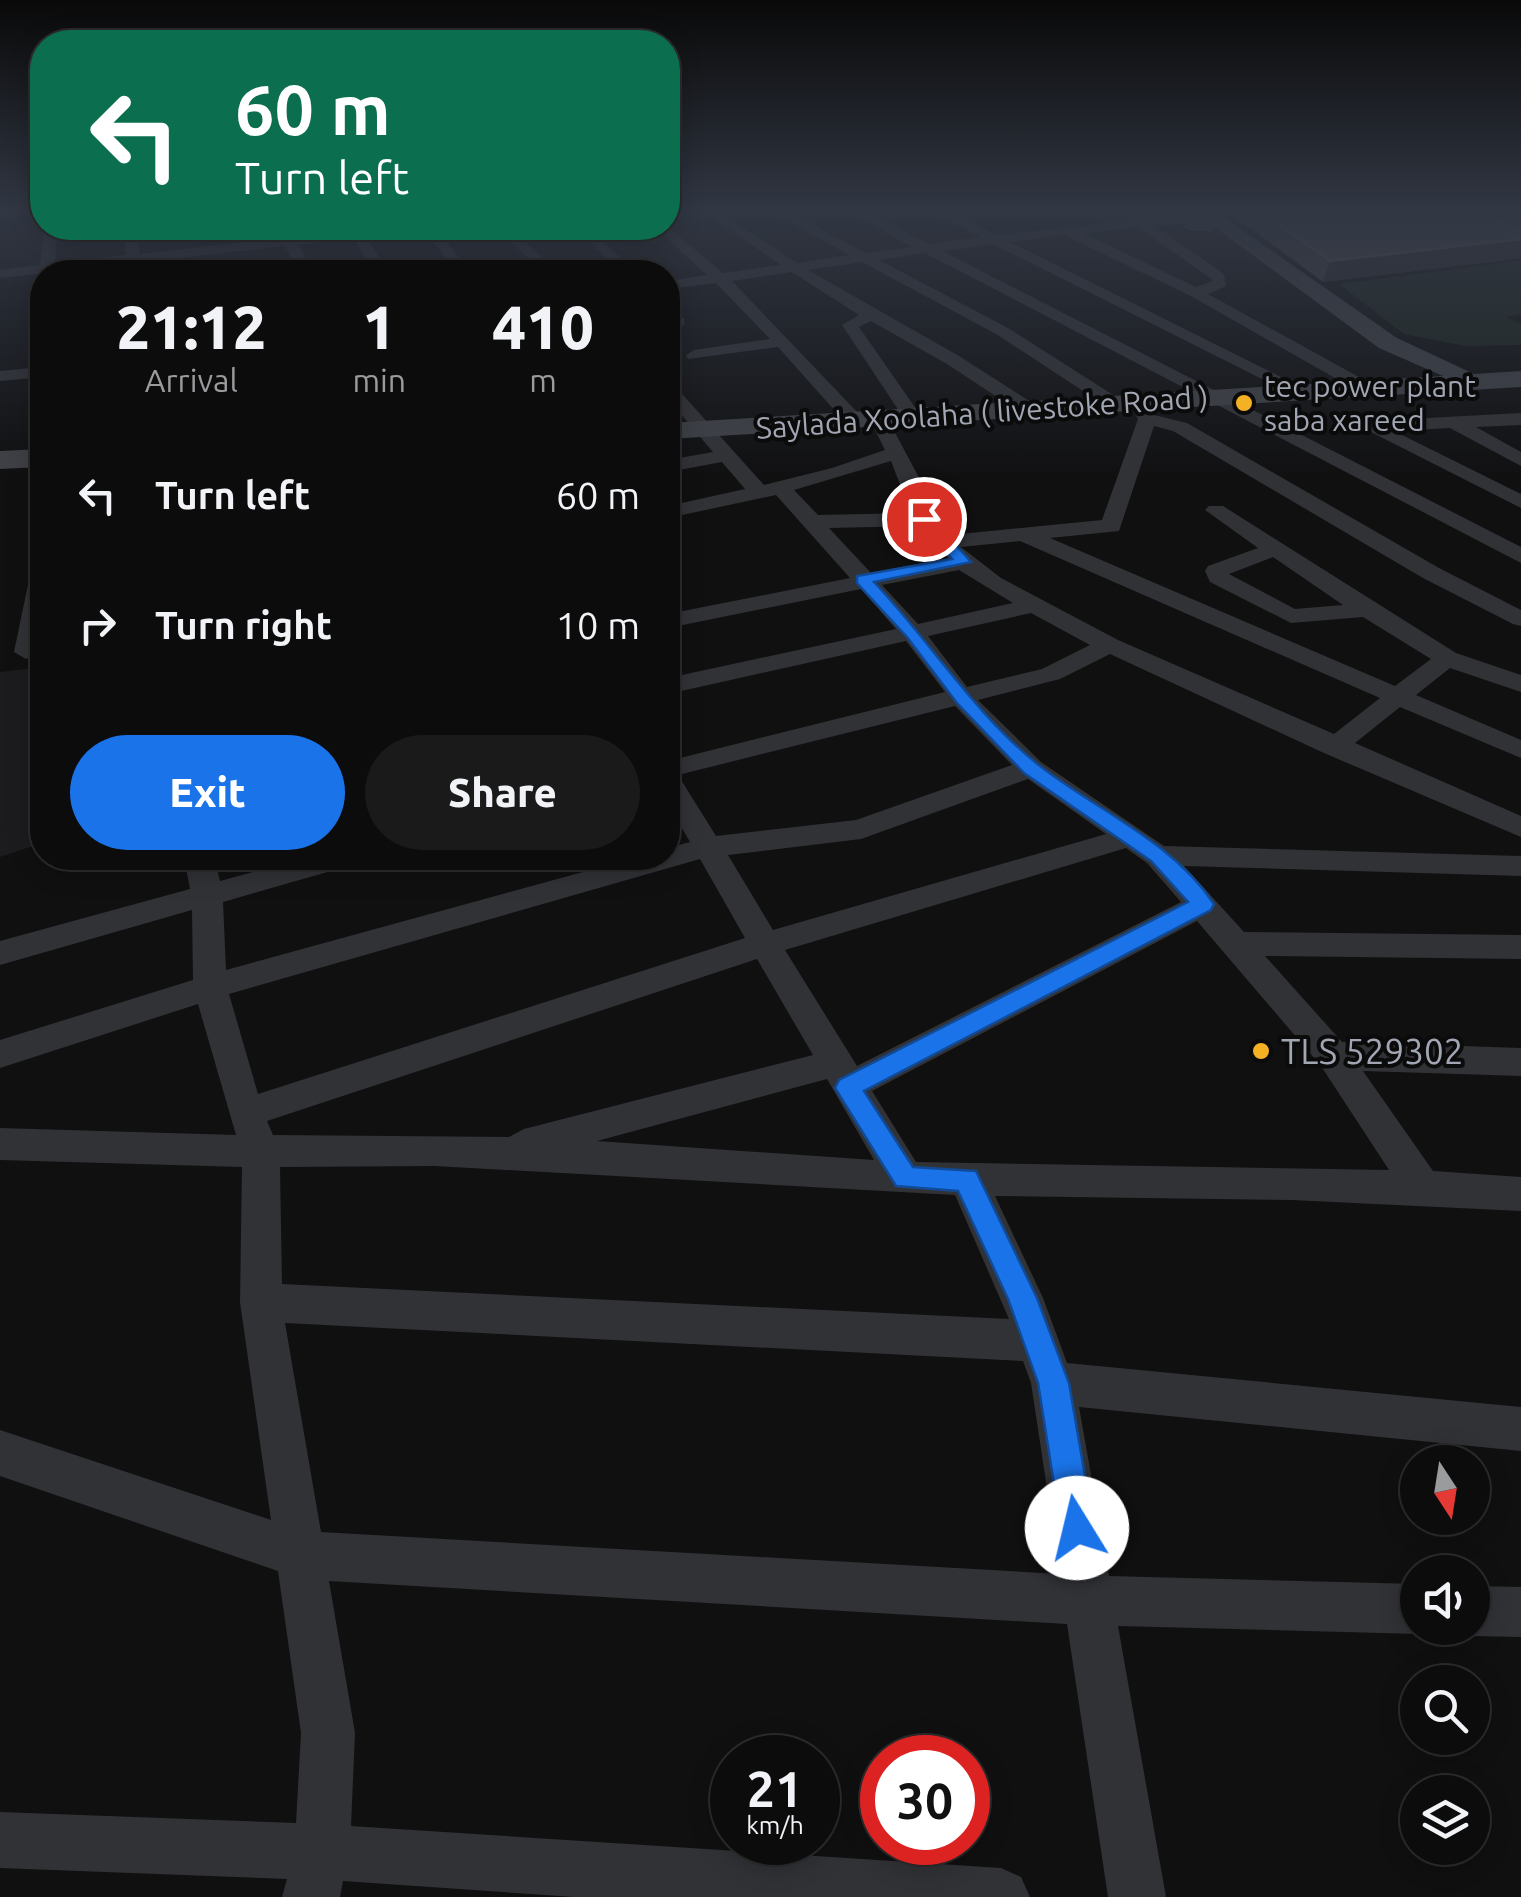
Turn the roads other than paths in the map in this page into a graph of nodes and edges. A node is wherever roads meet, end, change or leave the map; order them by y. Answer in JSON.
{"nodes":[{"id":1,"x":741,"y":301,"type":"edge"},
{"id":2,"x":849,"y":301,"type":"edge"},
{"id":3,"x":944,"y":301,"type":"edge"},
{"id":4,"x":1024,"y":301,"type":"edge"},
{"id":5,"x":1114,"y":301,"type":"edge"},
{"id":6,"x":1209,"y":301,"type":"edge"},
{"id":7,"x":1328,"y":301,"type":"edge"},
{"id":8,"x":872,"y":315,"type":"junction"},
{"id":9,"x":781,"y":342,"type":"junction"},
{"id":10,"x":694,"y":355,"type":"dead end"},
{"id":11,"x":30,"y":375,"type":"edge"},
{"id":12,"x":0,"y":376,"type":"edge"},
{"id":13,"x":1521,"y":379,"type":"edge"},
{"id":14,"x":1476,"y":380,"type":"junction"},
{"id":15,"x":1362,"y":386,"type":"junction"},
{"id":16,"x":1300,"y":390,"type":"junction"},
{"id":17,"x":1216,"y":397,"type":"junction"},
{"id":18,"x":680,"y":402,"type":"edge"},
{"id":19,"x":1133,"y":409,"type":"junction"},
{"id":20,"x":1030,"y":410,"type":"junction"},
{"id":21,"x":912,"y":416,"type":"junction"},
{"id":22,"x":865,"y":418,"type":"junction"},
{"id":23,"x":1521,"y":418,"type":"edge"},
{"id":24,"x":1450,"y":421,"type":"junction"},
{"id":25,"x":706,"y":429,"type":"junction"},
{"id":26,"x":680,"y":430,"type":"edge"},
{"id":27,"x":895,"y":454,"type":"junction"},
{"id":28,"x":728,"y":455,"type":"junction"},
{"id":29,"x":30,"y":459,"type":"edge"},
{"id":30,"x":0,"y":460,"type":"edge"},
{"id":31,"x":1521,"y":460,"type":"edge"},
{"id":32,"x":680,"y":464,"type":"edge"},
{"id":33,"x":782,"y":489,"type":"junction"},
{"id":34,"x":758,"y":490,"type":"junction"},
{"id":35,"x":1521,"y":503,"type":"edge"},
{"id":36,"x":1424,"y":508,"type":"junction"},
{"id":37,"x":680,"y":509,"type":"edge"},
{"id":38,"x":1216,"y":510,"type":"dead end"},
{"id":39,"x":924,"y":519,"type":"junction"},
{"id":40,"x":812,"y":522,"type":"junction"},
{"id":41,"x":1026,"y":536,"type":"junction"},
{"id":42,"x":943,"y":542,"type":"junction"},
{"id":43,"x":1275,"y":549,"type":"junction"},
{"id":44,"x":1521,"y":556,"type":"edge"},
{"id":45,"x":964,"y":562,"type":"junction"},
{"id":46,"x":1216,"y":574,"type":"junction"},
{"id":47,"x":863,"y":580,"type":"junction"},
{"id":48,"x":1162,"y":596,"type":"junction"},
{"id":49,"x":1031,"y":606,"type":"junction"},
{"id":50,"x":1368,"y":610,"type":"junction"},
{"id":51,"x":680,"y":618,"type":"edge"},
{"id":52,"x":1521,"y":619,"type":"edge"},
{"id":53,"x":913,"y":634,"type":"junction"},
{"id":54,"x":1110,"y":645,"type":"junction"},
{"id":55,"x":30,"y":651,"type":"edge"},
{"id":56,"x":0,"y":655,"type":"edge"},
{"id":57,"x":1447,"y":658,"type":"junction"},
{"id":58,"x":680,"y":683,"type":"edge"},
{"id":59,"x":1521,"y":684,"type":"edge"},
{"id":60,"x":1400,"y":695,"type":"junction"},
{"id":61,"x":963,"y":699,"type":"junction"},
{"id":62,"x":1334,"y":747,"type":"junction"},
{"id":63,"x":1521,"y":750,"type":"edge"},
{"id":64,"x":680,"y":766,"type":"edge"},
{"id":65,"x":1031,"y":768,"type":"junction"},
{"id":66,"x":680,"y":801,"type":"edge"},
{"id":67,"x":1521,"y":826,"type":"edge"},
{"id":68,"x":1129,"y":837,"type":"junction"},
{"id":69,"x":708,"y":847,"type":"junction"},
{"id":70,"x":680,"y":855,"type":"edge"},
{"id":71,"x":1158,"y":856,"type":"junction"},
{"id":72,"x":1521,"y":866,"type":"edge"},
{"id":73,"x":202,"y":870,"type":"edge"},
{"id":74,"x":296,"y":870,"type":"edge"},
{"id":75,"x":626,"y":870,"type":"edge"},
{"id":76,"x":207,"y":894,"type":"junction"},
{"id":77,"x":1203,"y":904,"type":"junction"},
{"id":78,"x":765,"y":944,"type":"junction"},
{"id":79,"x":1237,"y":944,"type":"junction"},
{"id":80,"x":1521,"y":947,"type":"edge"},
{"id":81,"x":0,"y":953,"type":"edge"},
{"id":82,"x":210,"y":987,"type":"junction"},
{"id":83,"x":0,"y":1054,"type":"edge"},
{"id":84,"x":1333,"y":1056,"type":"junction"},
{"id":85,"x":1521,"y":1062,"type":"edge"},
{"id":86,"x":841,"y":1075,"type":"junction"},
{"id":87,"x":253,"y":1131,"type":"junction"},
{"id":88,"x":0,"y":1144,"type":"edge"},
{"id":89,"x":499,"y":1152,"type":"junction"},
{"id":90,"x":905,"y":1178,"type":"junction"},
{"id":91,"x":967,"y":1179,"type":"junction"},
{"id":92,"x":1421,"y":1186,"type":"junction"},
{"id":93,"x":1521,"y":1194,"type":"edge"},
{"id":94,"x":261,"y":1302,"type":"junction"},
{"id":95,"x":1044,"y":1362,"type":"junction"},
{"id":96,"x":1521,"y":1429,"type":"edge"},
{"id":97,"x":0,"y":1454,"type":"edge"},
{"id":98,"x":303,"y":1555,"type":"junction"},
{"id":99,"x":1089,"y":1600,"type":"junction"},
{"id":100,"x":1400,"y":1609,"type":"edge"},
{"id":101,"x":1490,"y":1611,"type":"edge"},
{"id":102,"x":1521,"y":1612,"type":"edge"},
{"id":103,"x":0,"y":1840,"type":"edge"},
{"id":104,"x":316,"y":1874,"type":"edge"},
{"id":105,"x":1001,"y":1897,"type":"edge"},
{"id":106,"x":1137,"y":1897,"type":"edge"}],
"edges":[{"from":1,"to":9,"type":"street"},
{"from":2,"to":8,"type":"street"},
{"from":3,"to":19,"type":"street"},
{"from":4,"to":17,"type":"street"},
{"from":5,"to":16,"type":"street"},
{"from":6,"to":15,"type":"street"},
{"from":7,"to":14,"type":"street"},
{"from":8,"to":20,"type":"street"},
{"from":8,"to":21,"type":"street"},
{"from":9,"to":10,"type":"street"},
{"from":9,"to":22,"type":"street"},
{"from":11,"to":12,"type":"street"},
{"from":13,"to":14,"type":"street","name":"Saylada Xoolaha ( livestoke Road )"},
{"from":14,"to":15,"type":"street","name":"Saylada Xoolaha ( livestoke Road )"},
{"from":15,"to":16,"type":"street","name":"Saylada Xoolaha ( livestoke Road )"},
{"from":16,"to":17,"type":"street","name":"Saylada Xoolaha ( livestoke Road )"},
{"from":17,"to":19,"type":"street","name":"Saylada Xoolaha ( livestoke Road )"},
{"from":17,"to":36,"type":"street"},
{"from":18,"to":25,"type":"street"},
{"from":19,"to":20,"type":"street","name":"Saylada Xoolaha ( livestoke Road )"},
{"from":19,"to":41,"type":"street"},
{"from":19,"to":52,"type":"street"},
{"from":20,"to":21,"type":"street","name":"Saylada Xoolaha ( livestoke Road )"},
{"from":21,"to":22,"type":"street","name":"Saylada Xoolaha ( livestoke Road )"},
{"from":22,"to":25,"type":"street","name":"Saylada Xoolaha ( livestoke Road )"},
{"from":22,"to":27,"type":"street"},
{"from":23,"to":24,"type":"street"},
{"from":24,"to":31,"type":"street"},
{"from":24,"to":35,"type":"street"},
{"from":25,"to":26,"type":"street","name":"Saylada Xoolaha ( livestoke Road )"},
{"from":25,"to":28,"type":"street"},
{"from":27,"to":33,"type":"street"},
{"from":27,"to":39,"type":"street"},
{"from":28,"to":32,"type":"street"},
{"from":28,"to":34,"type":"street"},
{"from":29,"to":30,"type":"street"},
{"from":33,"to":34,"type":"street"},
{"from":33,"to":40,"type":"street"},
{"from":34,"to":37,"type":"street"},
{"from":35,"to":36,"type":"street"},
{"from":36,"to":44,"type":"street"},
{"from":38,"to":43,"type":"street"},
{"from":39,"to":40,"type":"street"},
{"from":39,"to":42,"type":"street"},
{"from":40,"to":47,"type":"street"},
{"from":41,"to":42,"type":"street"},
{"from":41,"to":48,"type":"street"},
{"from":42,"to":45,"type":"street"},
{"from":43,"to":46,"type":"street"},
{"from":43,"to":50,"type":"street"},
{"from":45,"to":47,"type":"street"},
{"from":45,"to":49,"type":"street"},
{"from":46,"to":48,"type":"street"},
{"from":46,"to":50,"type":"street"},
{"from":47,"to":51,"type":"street"},
{"from":47,"to":53,"type":"street"},
{"from":48,"to":60,"type":"street"},
{"from":49,"to":53,"type":"street"},
{"from":49,"to":54,"type":"street"},
{"from":50,"to":57,"type":"street"},
{"from":53,"to":58,"type":"street"},
{"from":53,"to":61,"type":"street"},
{"from":54,"to":61,"type":"street"},
{"from":54,"to":62,"type":"street"},
{"from":55,"to":56,"type":"street"},
{"from":57,"to":59,"type":"street"},
{"from":57,"to":60,"type":"street"},
{"from":60,"to":62,"type":"street"},
{"from":60,"to":63,"type":"street"},
{"from":61,"to":64,"type":"street"},
{"from":61,"to":65,"type":"street"},
{"from":62,"to":67,"type":"street"},
{"from":65,"to":68,"type":"street"},
{"from":65,"to":69,"type":"street"},
{"from":66,"to":69,"type":"street"},
{"from":68,"to":71,"type":"street"},
{"from":68,"to":78,"type":"street"},
{"from":69,"to":70,"type":"street"},
{"from":69,"to":78,"type":"street"},
{"from":71,"to":72,"type":"street"},
{"from":71,"to":77,"type":"street"},
{"from":73,"to":76,"type":"street"},
{"from":74,"to":76,"type":"street"},
{"from":75,"to":82,"type":"street"},
{"from":76,"to":81,"type":"street"},
{"from":76,"to":82,"type":"street"},
{"from":77,"to":79,"type":"street"},
{"from":77,"to":86,"type":"street"},
{"from":78,"to":86,"type":"street"},
{"from":78,"to":87,"type":"street"},
{"from":79,"to":80,"type":"street"},
{"from":79,"to":84,"type":"street"},
{"from":82,"to":83,"type":"street"},
{"from":82,"to":87,"type":"street"},
{"from":84,"to":85,"type":"street"},
{"from":84,"to":92,"type":"street"},
{"from":86,"to":89,"type":"street"},
{"from":86,"to":90,"type":"street"},
{"from":87,"to":88,"type":"street"},
{"from":87,"to":89,"type":"street"},
{"from":87,"to":94,"type":"street"},
{"from":89,"to":90,"type":"street"},
{"from":90,"to":91,"type":"street"},
{"from":91,"to":92,"type":"street"},
{"from":91,"to":95,"type":"street"},
{"from":92,"to":93,"type":"street"},
{"from":94,"to":95,"type":"street"},
{"from":94,"to":98,"type":"street"},
{"from":95,"to":96,"type":"street"},
{"from":95,"to":99,"type":"street"},
{"from":97,"to":98,"type":"street"},
{"from":98,"to":99,"type":"street"},
{"from":98,"to":104,"type":"street"},
{"from":99,"to":100,"type":"street"},
{"from":99,"to":106,"type":"street"},
{"from":101,"to":102,"type":"street"},
{"from":103,"to":104,"type":"street"},
{"from":104,"to":105,"type":"street"}]}
